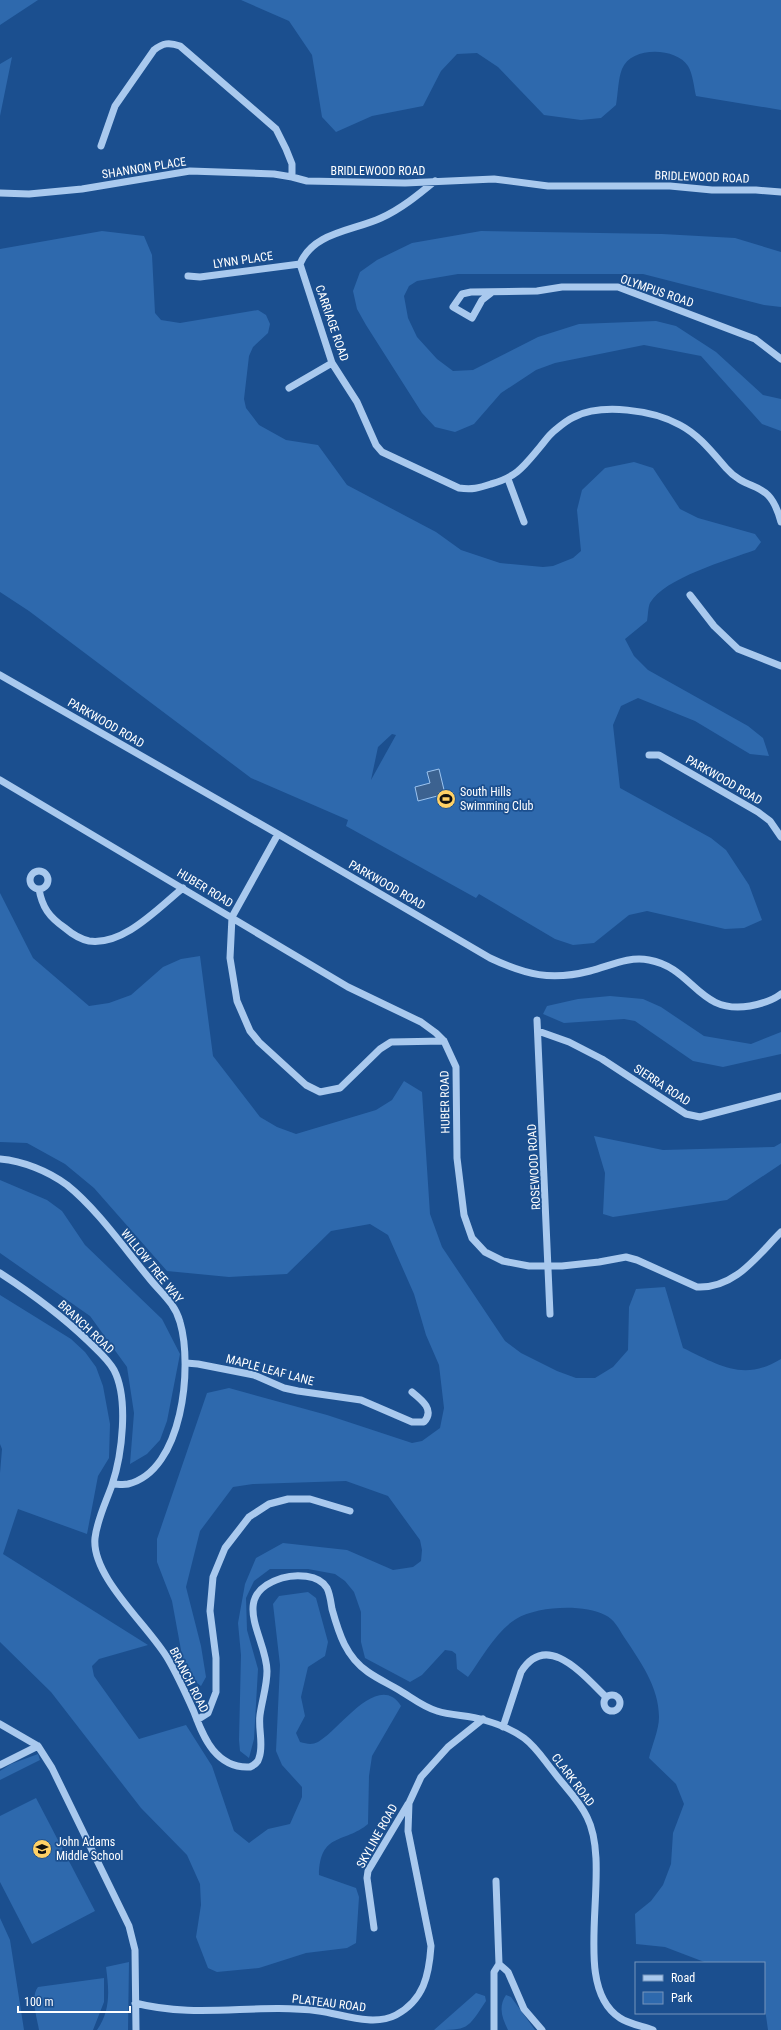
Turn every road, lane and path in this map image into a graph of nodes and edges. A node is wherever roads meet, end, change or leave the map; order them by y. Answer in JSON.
{"nodes":[{"id":1,"x":101,"y":146,"type":"dead end"},
{"id":2,"x":292,"y":177,"type":"junction"},
{"id":3,"x":435,"y":182,"type":"junction"},
{"id":4,"x":781,"y":192,"type":"edge"},
{"id":5,"x":0,"y":193,"type":"edge"},
{"id":6,"x":300,"y":264,"type":"junction"},
{"id":7,"x":188,"y":276,"type":"dead end"},
{"id":8,"x":491,"y":293,"type":"junction"},
{"id":9,"x":781,"y":359,"type":"edge"},
{"id":10,"x":332,"y":363,"type":"junction"},
{"id":11,"x":289,"y":388,"type":"dead end"},
{"id":12,"x":508,"y":479,"type":"junction"},
{"id":13,"x":524,"y":522,"type":"dead end"},
{"id":14,"x":781,"y":522,"type":"edge"},
{"id":15,"x":690,"y":595,"type":"dead end"},
{"id":16,"x":781,"y":666,"type":"edge"},
{"id":17,"x":0,"y":675,"type":"edge"},
{"id":18,"x":649,"y":755,"type":"dead end"},
{"id":19,"x":0,"y":780,"type":"edge"},
{"id":20,"x":278,"y":834,"type":"junction"},
{"id":21,"x":781,"y":837,"type":"edge"},
{"id":22,"x":184,"y":888,"type":"junction"},
{"id":23,"x":39,"y":889,"type":"dead end"},
{"id":24,"x":232,"y":916,"type":"junction"},
{"id":25,"x":781,"y":994,"type":"edge"},
{"id":26,"x":537,"y":1020,"type":"dead end"},
{"id":27,"x":538,"y":1031,"type":"junction"},
{"id":28,"x":444,"y":1041,"type":"junction"},
{"id":29,"x":781,"y":1096,"type":"edge"},
{"id":30,"x":0,"y":1159,"type":"edge"},
{"id":31,"x":781,"y":1232,"type":"edge"},
{"id":32,"x":549,"y":1266,"type":"junction"},
{"id":33,"x":0,"y":1273,"type":"edge"},
{"id":34,"x":550,"y":1314,"type":"dead end"},
{"id":35,"x":186,"y":1363,"type":"junction"},
{"id":36,"x":412,"y":1392,"type":"dead end"},
{"id":37,"x":113,"y":1484,"type":"junction"},
{"id":38,"x":350,"y":1511,"type":"dead end"},
{"id":39,"x":368,"y":1672,"type":"joint"},
{"id":40,"x":606,"y":1697,"type":"dead end"},
{"id":41,"x":483,"y":1719,"type":"junction"},
{"id":42,"x":197,"y":1720,"type":"junction"},
{"id":43,"x":0,"y":1724,"type":"edge"},
{"id":44,"x":503,"y":1727,"type":"junction"},
{"id":45,"x":38,"y":1746,"type":"junction"},
{"id":46,"x":0,"y":1765,"type":"edge"},
{"id":47,"x":409,"y":1803,"type":"junction"},
{"id":48,"x":496,"y":1881,"type":"dead end"},
{"id":49,"x":374,"y":1928,"type":"dead end"},
{"id":50,"x":428,"y":1928,"type":"joint"},
{"id":51,"x":499,"y":1964,"type":"junction"},
{"id":52,"x":135,"y":2003,"type":"junction"},
{"id":53,"x":136,"y":2030,"type":"edge"},
{"id":54,"x":494,"y":2030,"type":"edge"},
{"id":55,"x":542,"y":2030,"type":"edge"},
{"id":56,"x":653,"y":2030,"type":"edge"}],
"edges":[{"from":1,"to":2,"type":"street"},
{"from":2,"to":3,"type":"street","name":"BRIDLEWOOD ROAD"},
{"from":2,"to":5,"type":"street","name":"SHANNON PLACE"},
{"from":3,"to":4,"type":"street","name":"BRIDLEWOOD ROAD"},
{"from":3,"to":6,"type":"street"},
{"from":6,"to":7,"type":"street","name":"LYNN PLACE"},
{"from":6,"to":10,"type":"street","name":"CARRIAGE ROAD"},
{"from":8,"to":8,"type":"street","name":"OLYMPUS ROAD"},
{"from":8,"to":9,"type":"street","name":"OLYMPUS ROAD"},
{"from":10,"to":11,"type":"street"},
{"from":10,"to":12,"type":"street","name":"CARRIAGE ROAD"},
{"from":12,"to":13,"type":"street"},
{"from":12,"to":14,"type":"street"},
{"from":15,"to":16,"type":"street"},
{"from":17,"to":20,"type":"street","name":"PARKWOOD ROAD"},
{"from":18,"to":21,"type":"street","name":"PARKWOOD ROAD"},
{"from":19,"to":22,"type":"street","name":"HUBER ROAD"},
{"from":20,"to":24,"type":"street"},
{"from":20,"to":25,"type":"street","name":"PARKWOOD ROAD"},
{"from":22,"to":23,"type":"street"},
{"from":22,"to":24,"type":"street","name":"HUBER ROAD"},
{"from":24,"to":28,"type":"street","name":"HUBER ROAD"},
{"from":24,"to":28,"type":"street"},
{"from":26,"to":27,"type":"street","name":"ROSEWOOD ROAD"},
{"from":27,"to":29,"type":"street","name":"SIERRA ROAD"},
{"from":27,"to":32,"type":"street","name":"ROSEWOOD ROAD"},
{"from":28,"to":32,"type":"street","name":"HUBER ROAD"},
{"from":30,"to":35,"type":"street","name":"WILLOW TREE WAY"},
{"from":31,"to":32,"type":"street","name":"HUBER ROAD"},
{"from":32,"to":34,"type":"street","name":"ROSEWOOD ROAD"},
{"from":33,"to":37,"type":"street","name":"BRANCH ROAD"},
{"from":35,"to":36,"type":"street","name":"MAPLE LEAF LANE"},
{"from":35,"to":37,"type":"street","name":"WILLOW TREE WAY"},
{"from":37,"to":42,"type":"street","name":"BRANCH ROAD"},
{"from":38,"to":42,"type":"street"},
{"from":39,"to":41,"type":"street","name":"CLARK ROAD"},
{"from":39,"to":42,"type":"street","name":"BRANCH ROAD"},
{"from":40,"to":44,"type":"street"},
{"from":41,"to":44,"type":"street","name":"CLARK ROAD"},
{"from":41,"to":47,"type":"street","name":"SKYLINE ROAD"},
{"from":43,"to":45,"type":"street"},
{"from":44,"to":56,"type":"street","name":"CLARK ROAD"},
{"from":45,"to":46,"type":"street"},
{"from":45,"to":52,"type":"street"},
{"from":47,"to":49,"type":"street","name":"SKYLINE ROAD"},
{"from":47,"to":50,"type":"street","name":"SKYLINE ROAD"},
{"from":48,"to":51,"type":"street"},
{"from":50,"to":52,"type":"street","name":"PLATEAU ROAD"},
{"from":51,"to":54,"type":"street"},
{"from":51,"to":55,"type":"street"},
{"from":52,"to":53,"type":"street"}]}
